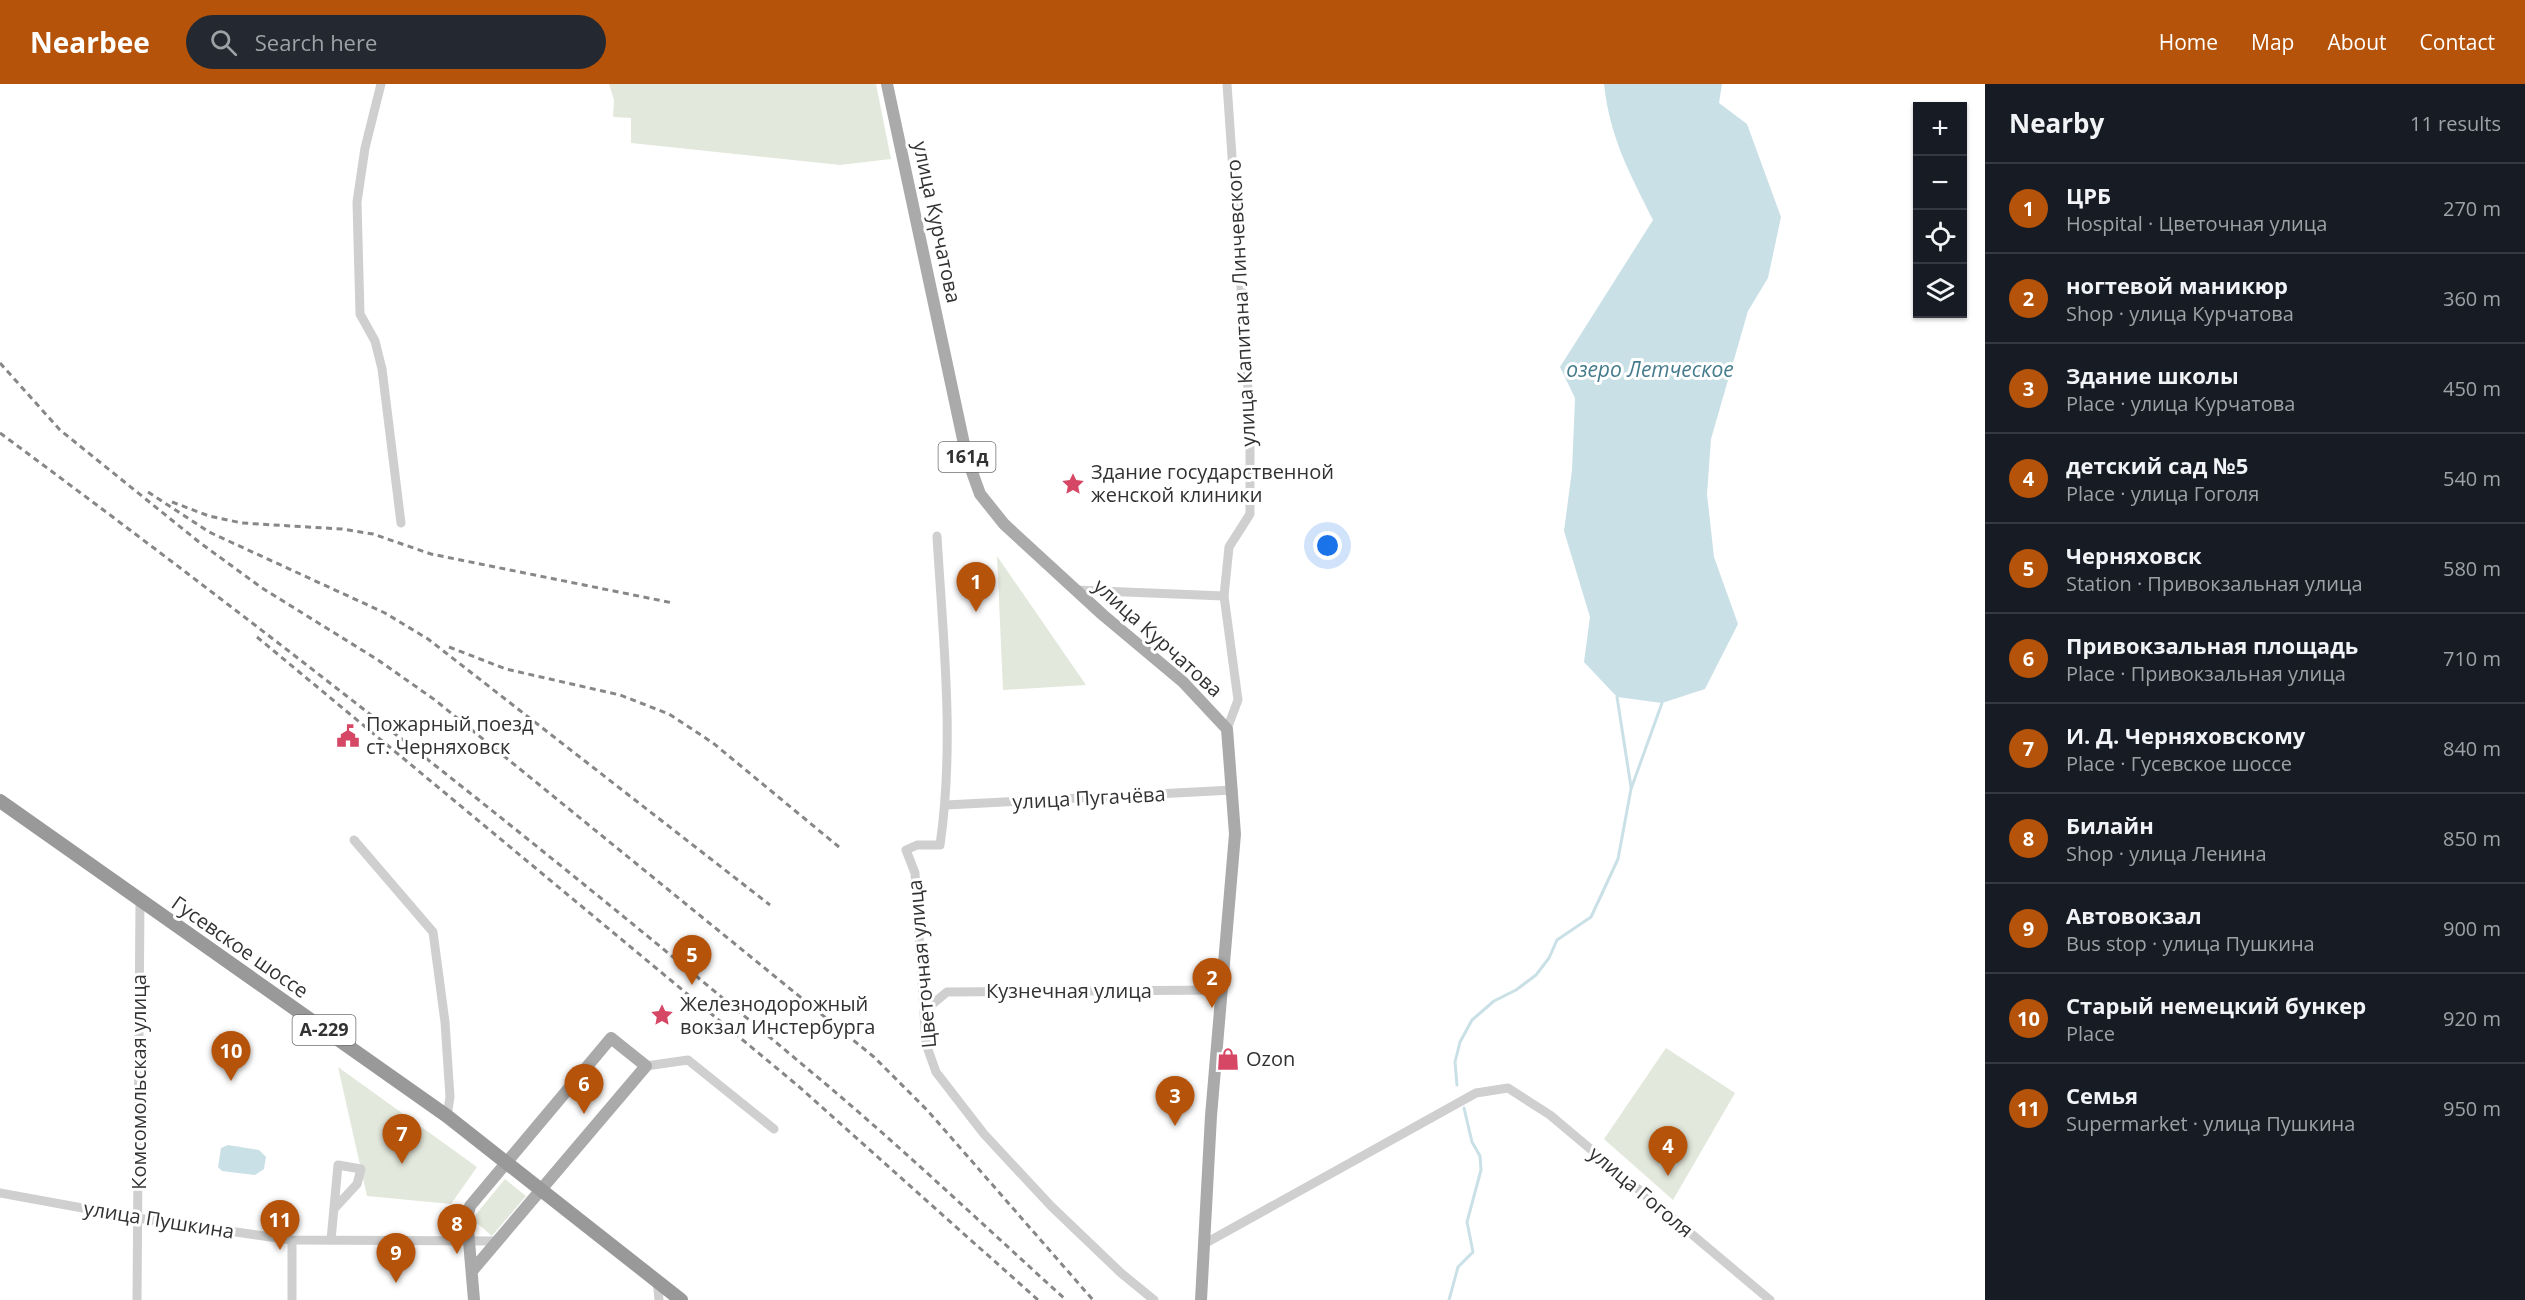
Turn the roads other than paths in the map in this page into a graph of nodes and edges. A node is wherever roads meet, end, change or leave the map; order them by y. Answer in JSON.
{"nodes":[{"id":1,"x":381,"y":84,"type":"edge"},
{"id":2,"x":887,"y":84,"type":"edge"},
{"id":3,"x":1227,"y":84,"type":"edge"},
{"id":4,"x":401,"y":523,"type":"dead end"},
{"id":5,"x":937,"y":536,"type":"dead end"},
{"id":6,"x":1076,"y":590,"type":"junction"},
{"id":7,"x":1224,"y":596,"type":"junction"},
{"id":8,"x":1227,"y":729,"type":"junction"},
{"id":9,"x":1233,"y":790,"type":"junction"},
{"id":10,"x":0,"y":801,"type":"edge"},
{"id":11,"x":946,"y":805,"type":"junction"},
{"id":12,"x":354,"y":840,"type":"dead end"},
{"id":13,"x":140,"y":900,"type":"junction"},
{"id":14,"x":1221,"y":990,"type":"junction"},
{"id":15,"x":924,"y":1011,"type":"junction"},
{"id":16,"x":646,"y":1066,"type":"junction"},
{"id":17,"x":447,"y":1116,"type":"junction"},
{"id":18,"x":774,"y":1129,"type":"dead end"},
{"id":19,"x":508,"y":1162,"type":"junction"},
{"id":20,"x":543,"y":1189,"type":"junction"},
{"id":21,"x":0,"y":1193,"type":"edge"},
{"id":22,"x":334,"y":1209,"type":"junction"},
{"id":23,"x":137,"y":1218,"type":"junction"},
{"id":24,"x":292,"y":1240,"type":"junction"},
{"id":25,"x":331,"y":1240,"type":"junction"},
{"id":26,"x":469,"y":1240,"type":"junction"},
{"id":27,"x":498,"y":1241,"type":"junction"},
{"id":28,"x":1204,"y":1244,"type":"junction"},
{"id":29,"x":472,"y":1270,"type":"junction"},
{"id":30,"x":657,"y":1280,"type":"junction"},
{"id":31,"x":136,"y":1300,"type":"edge"},
{"id":32,"x":292,"y":1300,"type":"edge"},
{"id":33,"x":474,"y":1300,"type":"edge"},
{"id":34,"x":659,"y":1300,"type":"edge"},
{"id":35,"x":681,"y":1300,"type":"edge"},
{"id":36,"x":1154,"y":1300,"type":"edge"},
{"id":37,"x":1201,"y":1300,"type":"edge"},
{"id":38,"x":1770,"y":1300,"type":"edge"}],
"edges":[{"from":1,"to":4,"type":"street"},
{"from":2,"to":6,"type":"main road","name":"улица Курчатова","number":"161д"},
{"from":3,"to":7,"type":"street","name":"улица Капитана Линчевского"},
{"from":5,"to":11,"type":"street","name":"Цветочная улица"},
{"from":6,"to":7,"type":"street"},
{"from":6,"to":8,"type":"main road","name":"улица Курчатова","number":"161д"},
{"from":7,"to":8,"type":"street","name":"улица Капитана Линчевского"},
{"from":8,"to":9,"type":"main road"},
{"from":9,"to":11,"type":"street","name":"улица Пугачёва"},
{"from":9,"to":14,"type":"main road"},
{"from":10,"to":13,"type":"highway","name":"Гусевское шоссе","number":"А-229"},
{"from":11,"to":15,"type":"street","name":"Цветочная улица"},
{"from":12,"to":17,"type":"street"},
{"from":13,"to":17,"type":"highway","name":"Гусевское шоссе","number":"А-229"},
{"from":13,"to":23,"type":"street","name":"Комсомольская улица"},
{"from":14,"to":15,"type":"street","name":"Кузнечная улица"},
{"from":14,"to":28,"type":"main road"},
{"from":15,"to":36,"type":"street","name":"Цветочная улица"},
{"from":16,"to":18,"type":"street"},
{"from":16,"to":19,"type":"main road"},
{"from":16,"to":20,"type":"main road"},
{"from":17,"to":19,"type":"highway","name":"Гусевское шоссе","number":"А-229"},
{"from":19,"to":20,"type":"highway","name":"Гусевское шоссе","number":"А-229"},
{"from":19,"to":26,"type":"main road"},
{"from":20,"to":27,"type":"main road"},
{"from":20,"to":30,"type":"highway","name":"Гусевское шоссе"},
{"from":21,"to":23,"type":"street","name":"улица Пушкина"},
{"from":22,"to":22,"type":"street"},
{"from":22,"to":25,"type":"street"},
{"from":23,"to":24,"type":"street","name":"улица Пушкина"},
{"from":23,"to":31,"type":"street","name":"Комсомольская улица"},
{"from":24,"to":25,"type":"street","name":"улица Пушкина"},
{"from":24,"to":32,"type":"street"},
{"from":25,"to":26,"type":"street","name":"улица Пушкина"},
{"from":26,"to":27,"type":"street","name":"улица Пушкина"},
{"from":26,"to":29,"type":"main road"},
{"from":27,"to":29,"type":"main road"},
{"from":28,"to":37,"type":"main road"},
{"from":28,"to":38,"type":"street","name":"улица Гоголя"},
{"from":29,"to":33,"type":"main road"},
{"from":30,"to":34,"type":"street"},
{"from":30,"to":35,"type":"highway","name":"Гусевское шоссе"}]}
